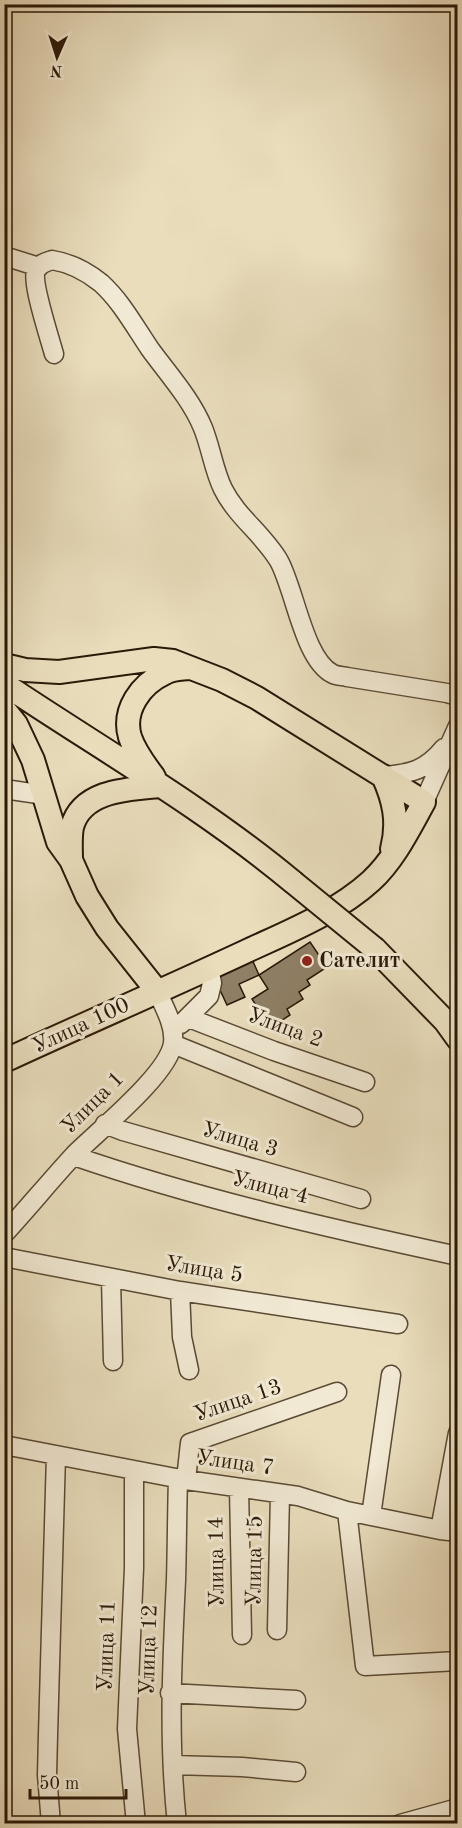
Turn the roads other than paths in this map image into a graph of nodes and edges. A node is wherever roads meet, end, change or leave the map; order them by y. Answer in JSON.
{"nodes":[{"id":1,"x":4,"y":256,"type":"edge"},
{"id":2,"x":39,"y":267,"type":"junction"},
{"id":3,"x":54,"y":354,"type":"dead end"},
{"id":4,"x":4,"y":665,"type":"edge"},
{"id":5,"x":192,"y":667,"type":"junction"},
{"id":6,"x":4,"y":684,"type":"edge"},
{"id":7,"x":458,"y":696,"type":"edge"},
{"id":8,"x":4,"y":709,"type":"edge"},
{"id":9,"x":454,"y":733,"type":"edge"},
{"id":10,"x":383,"y":776,"type":"junction"},
{"id":11,"x":161,"y":786,"type":"junction"},
{"id":12,"x":4,"y":789,"type":"edge"},
{"id":13,"x":45,"y":795,"type":"junction"},
{"id":14,"x":424,"y":802,"type":"junction"},
{"id":15,"x":71,"y":860,"type":"junction"},
{"id":16,"x":388,"y":862,"type":"junction"},
{"id":17,"x":209,"y":969,"type":"junction"},
{"id":18,"x":157,"y":991,"type":"junction"},
{"id":19,"x":189,"y":1018,"type":"junction"},
{"id":20,"x":173,"y":1038,"type":"junction"},
{"id":21,"x":458,"y":1039,"type":"edge"},
{"id":22,"x":4,"y":1061,"type":"edge"},
{"id":23,"x":365,"y":1082,"type":"dead end"},
{"id":24,"x":353,"y":1117,"type":"dead end"},
{"id":25,"x":105,"y":1124,"type":"junction"},
{"id":26,"x":74,"y":1156,"type":"junction"},
{"id":27,"x":362,"y":1199,"type":"dead end"},
{"id":28,"x":4,"y":1234,"type":"edge"},
{"id":29,"x":458,"y":1256,"type":"edge"},
{"id":30,"x":4,"y":1257,"type":"edge"},
{"id":31,"x":111,"y":1279,"type":"junction"},
{"id":32,"x":180,"y":1291,"type":"junction"},
{"id":33,"x":398,"y":1324,"type":"dead end"},
{"id":34,"x":113,"y":1361,"type":"dead end"},
{"id":35,"x":189,"y":1370,"type":"dead end"},
{"id":36,"x":391,"y":1376,"type":"dead end"},
{"id":37,"x":337,"y":1392,"type":"dead end"},
{"id":38,"x":458,"y":1433,"type":"edge"},
{"id":39,"x":5,"y":1446,"type":"edge"},
{"id":40,"x":56,"y":1455,"type":"junction"},
{"id":41,"x":134,"y":1471,"type":"junction"},
{"id":42,"x":182,"y":1479,"type":"junction"},
{"id":43,"x":239,"y":1488,"type":"junction"},
{"id":44,"x":280,"y":1494,"type":"junction"},
{"id":45,"x":347,"y":1511,"type":"junction"},
{"id":46,"x":371,"y":1516,"type":"junction"},
{"id":47,"x":449,"y":1531,"type":"edge"},
{"id":48,"x":277,"y":1630,"type":"dead end"},
{"id":49,"x":242,"y":1635,"type":"dead end"},
{"id":50,"x":458,"y":1661,"type":"edge"},
{"id":51,"x":170,"y":1693,"type":"junction"},
{"id":52,"x":296,"y":1700,"type":"dead end"},
{"id":53,"x":172,"y":1766,"type":"junction"},
{"id":54,"x":296,"y":1772,"type":"dead end"},
{"id":55,"x":458,"y":1808,"type":"edge"},
{"id":56,"x":51,"y":1824,"type":"edge"},
{"id":57,"x":136,"y":1824,"type":"edge"},
{"id":58,"x":177,"y":1824,"type":"edge"},
{"id":59,"x":400,"y":1824,"type":"edge"}],
"edges":[{"from":1,"to":2,"type":"street"},
{"from":2,"to":3,"type":"street"},
{"from":2,"to":7,"type":"street"},
{"from":4,"to":5,"type":"main road"},
{"from":5,"to":10,"type":"main road"},
{"from":5,"to":11,"type":"main road"},
{"from":6,"to":11,"type":"main road"},
{"from":8,"to":13,"type":"main road"},
{"from":9,"to":10,"type":"street"},
{"from":9,"to":14,"type":"street"},
{"from":10,"to":14,"type":"main road"},
{"from":10,"to":16,"type":"main road"},
{"from":11,"to":15,"type":"main road"},
{"from":11,"to":21,"type":"main road","bridge":true},
{"from":12,"to":13,"type":"street"},
{"from":13,"to":15,"type":"main road"},
{"from":14,"to":16,"type":"main road","name":"Улица 100"},
{"from":15,"to":18,"type":"main road"},
{"from":16,"to":17,"type":"main road","name":"Улица 100"},
{"from":17,"to":18,"type":"main road","name":"Улица 100"},
{"from":17,"to":19,"type":"street"},
{"from":18,"to":20,"type":"street"},
{"from":18,"to":22,"type":"main road","name":"Улица 100"},
{"from":19,"to":20,"type":"street"},
{"from":19,"to":23,"type":"street","name":"Улица 2"},
{"from":20,"to":24,"type":"street"},
{"from":20,"to":25,"type":"street","name":"Улица 1"},
{"from":25,"to":26,"type":"street","name":"Улица 1"},
{"from":25,"to":27,"type":"street","name":"Улица 3"},
{"from":26,"to":28,"type":"street","name":"Улица 1"},
{"from":26,"to":29,"type":"street","name":"Улица 4"},
{"from":30,"to":31,"type":"street","name":"Улица 5"},
{"from":31,"to":32,"type":"street","name":"Улица 5"},
{"from":31,"to":34,"type":"street"},
{"from":32,"to":33,"type":"street","name":"Улица 5"},
{"from":32,"to":35,"type":"street"},
{"from":36,"to":46,"type":"street"},
{"from":37,"to":42,"type":"street","name":"Улица 13"},
{"from":38,"to":47,"type":"street"},
{"from":39,"to":40,"type":"street","name":"Улица 7"},
{"from":40,"to":41,"type":"street","name":"Улица 7"},
{"from":40,"to":56,"type":"street"},
{"from":41,"to":42,"type":"street","name":"Улица 7"},
{"from":41,"to":57,"type":"street","name":"Улица 11"},
{"from":42,"to":43,"type":"street","name":"Улица 7"},
{"from":42,"to":51,"type":"street","name":"Улица 12"},
{"from":43,"to":44,"type":"street","name":"Улица 7"},
{"from":43,"to":49,"type":"street","name":"Улица 14"},
{"from":44,"to":45,"type":"street","name":"Улица 7"},
{"from":44,"to":48,"type":"street","name":"Улица 15"},
{"from":45,"to":46,"type":"street","name":"Улица 7"},
{"from":45,"to":50,"type":"street"},
{"from":46,"to":47,"type":"street","name":"Улица 7"},
{"from":51,"to":52,"type":"street"},
{"from":51,"to":53,"type":"street","name":"Улица 12"},
{"from":53,"to":54,"type":"street"},
{"from":53,"to":58,"type":"street","name":"Улица 12"},
{"from":55,"to":59,"type":"street"}]}
